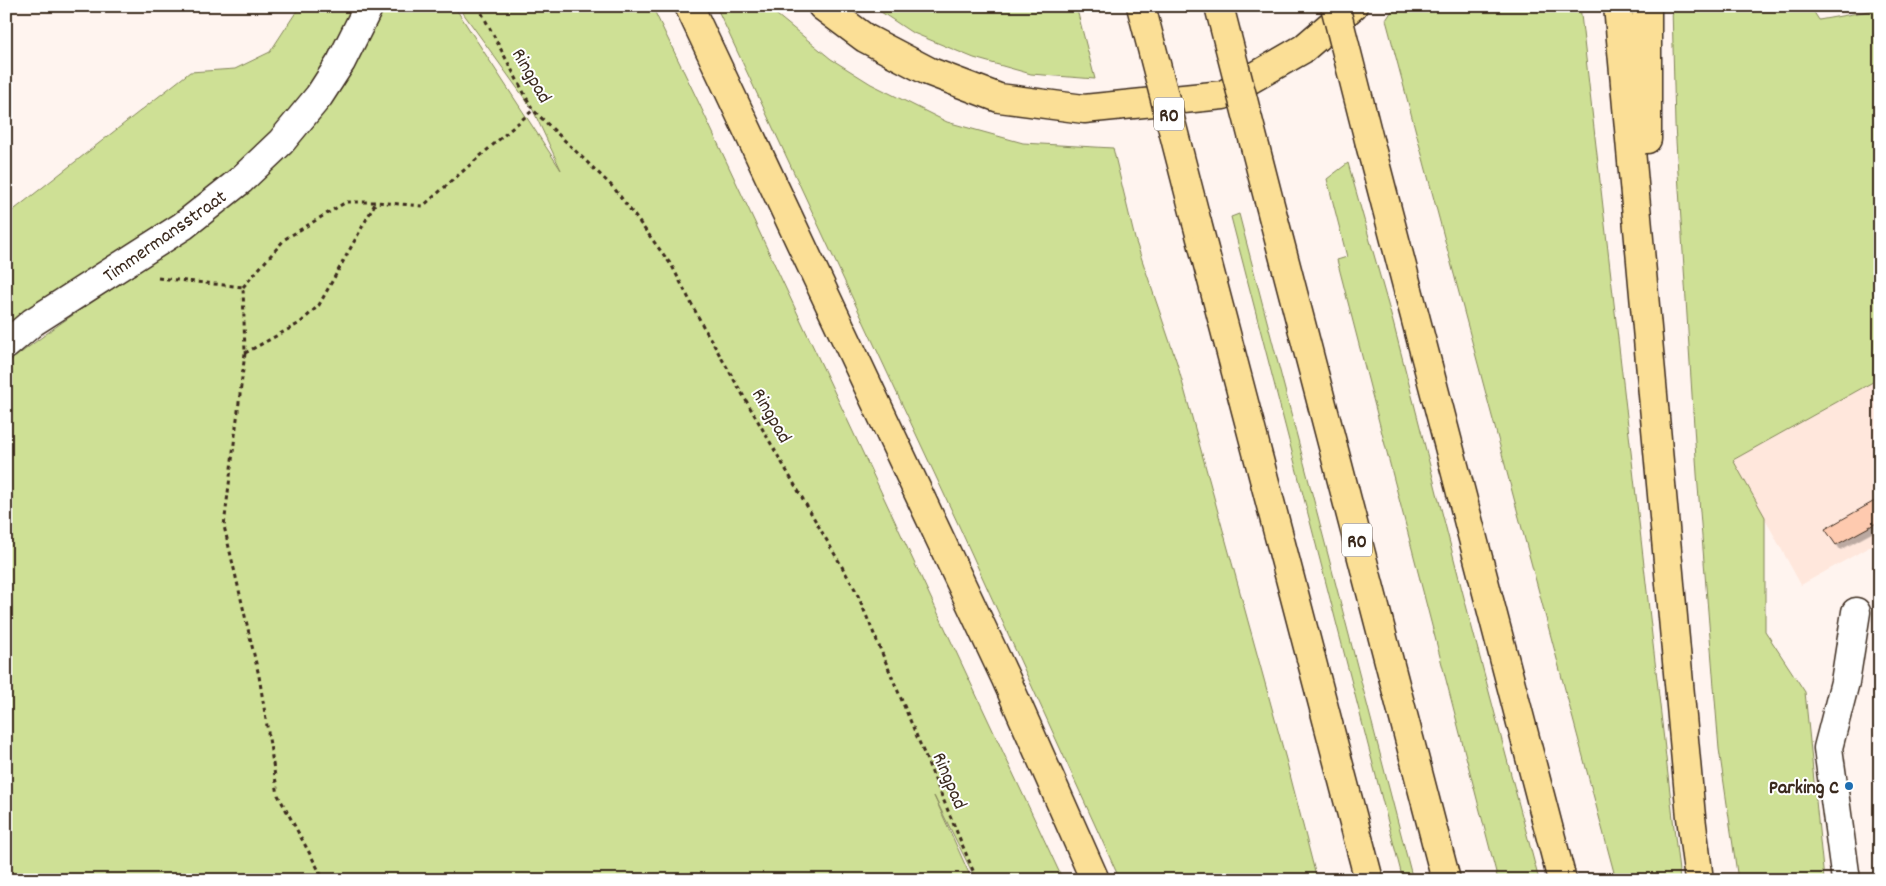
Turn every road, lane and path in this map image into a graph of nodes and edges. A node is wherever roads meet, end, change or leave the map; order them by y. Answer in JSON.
{"nodes":[{"id":1,"x":368,"y":6,"type":"edge"},
{"id":2,"x":478,"y":6,"type":"edge"},
{"id":3,"x":689,"y":6,"type":"edge"},
{"id":4,"x":822,"y":6,"type":"edge"},
{"id":5,"x":1140,"y":6,"type":"edge"},
{"id":6,"x":1219,"y":6,"type":"edge"},
{"id":7,"x":1335,"y":6,"type":"edge"},
{"id":8,"x":1353,"y":6,"type":"edge"},
{"id":9,"x":1618,"y":6,"type":"edge"},
{"id":10,"x":1647,"y":6,"type":"edge"},
{"id":11,"x":533,"y":110,"type":"junction"},
{"id":12,"x":376,"y":202,"type":"junction"},
{"id":13,"x":157,"y":278,"type":"dead end"},
{"id":14,"x":243,"y":287,"type":"junction"},
{"id":15,"x":1649,"y":333,"type":"junction"},
{"id":16,"x":6,"y":345,"type":"edge"},
{"id":17,"x":245,"y":354,"type":"junction"},
{"id":18,"x":1856,"y":612,"type":"dead end"},
{"id":19,"x":324,"y":880,"type":"edge"},
{"id":20,"x":977,"y":880,"type":"edge"},
{"id":21,"x":1095,"y":880,"type":"edge"},
{"id":22,"x":1369,"y":880,"type":"edge"},
{"id":23,"x":1446,"y":880,"type":"edge"},
{"id":24,"x":1562,"y":880,"type":"edge"},
{"id":25,"x":1699,"y":880,"type":"edge"},
{"id":26,"x":1846,"y":880,"type":"edge"}],
"edges":[{"from":1,"to":16,"type":"street","name":"Timmermansstraat"},
{"from":2,"to":11,"type":"path","name":"Ringpad"},
{"from":3,"to":21,"type":"highway"},
{"from":4,"to":8,"type":"highway"},
{"from":5,"to":22,"type":"highway","number":"R0","bridge":true},
{"from":6,"to":23,"type":"highway","number":"R0","bridge":true},
{"from":7,"to":24,"type":"highway","bridge":true},
{"from":9,"to":15,"type":"highway"},
{"from":10,"to":15,"type":"highway"},
{"from":11,"to":12,"type":"path"},
{"from":11,"to":20,"type":"path","name":"Ringpad"},
{"from":12,"to":14,"type":"path"},
{"from":12,"to":17,"type":"path"},
{"from":13,"to":14,"type":"path"},
{"from":14,"to":17,"type":"path"},
{"from":15,"to":25,"type":"highway"},
{"from":17,"to":19,"type":"path"},
{"from":18,"to":26,"type":"street"}]}
